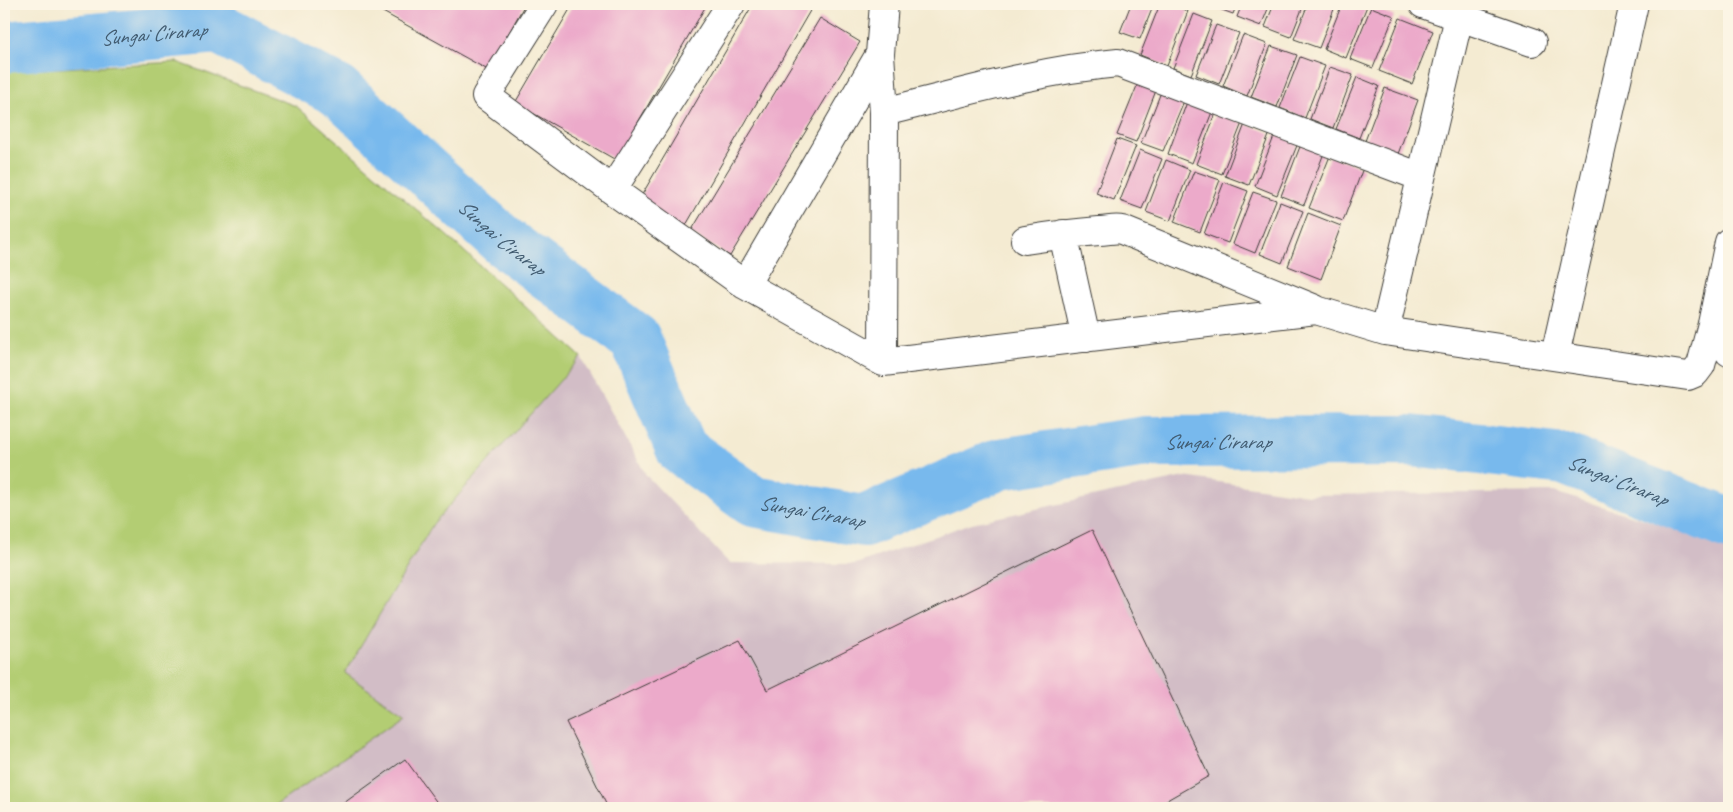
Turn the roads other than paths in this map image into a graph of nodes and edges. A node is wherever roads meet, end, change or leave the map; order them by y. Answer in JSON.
{"nodes":[{"id":1,"x":544,"y":4,"type":"edge"},
{"id":2,"x":732,"y":4,"type":"edge"},
{"id":3,"x":884,"y":4,"type":"edge"},
{"id":4,"x":1423,"y":4,"type":"edge"},
{"id":5,"x":1634,"y":4,"type":"edge"},
{"id":6,"x":1459,"y":16,"type":"junction"},
{"id":7,"x":1532,"y":42,"type":"dead end"},
{"id":8,"x":880,"y":54,"type":"junction"},
{"id":9,"x":884,"y":112,"type":"junction"},
{"id":10,"x":1421,"y":176,"type":"junction"},
{"id":11,"x":612,"y":190,"type":"junction"},
{"id":12,"x":1063,"y":234,"type":"junction"},
{"id":13,"x":1025,"y":240,"type":"dead end"},
{"id":14,"x":1729,"y":242,"type":"edge"},
{"id":15,"x":745,"y":285,"type":"junction"},
{"id":16,"x":1316,"y":310,"type":"junction"},
{"id":17,"x":1712,"y":324,"type":"junction"},
{"id":18,"x":1384,"y":332,"type":"junction"},
{"id":19,"x":1086,"y":338,"type":"junction"},
{"id":20,"x":1729,"y":352,"type":"edge"},
{"id":21,"x":1555,"y":355,"type":"junction"},
{"id":22,"x":883,"y":362,"type":"junction"}],
"edges":[{"from":1,"to":11,"type":"street"},
{"from":2,"to":11,"type":"street"},
{"from":3,"to":8,"type":"street"},
{"from":4,"to":6,"type":"street"},
{"from":5,"to":21,"type":"street"},
{"from":6,"to":7,"type":"street"},
{"from":6,"to":10,"type":"street"},
{"from":8,"to":9,"type":"street"},
{"from":8,"to":15,"type":"street"},
{"from":9,"to":10,"type":"street"},
{"from":9,"to":22,"type":"street"},
{"from":10,"to":18,"type":"street"},
{"from":11,"to":15,"type":"street"},
{"from":12,"to":13,"type":"street"},
{"from":12,"to":16,"type":"street"},
{"from":12,"to":19,"type":"street"},
{"from":14,"to":17,"type":"street"},
{"from":15,"to":22,"type":"street"},
{"from":16,"to":18,"type":"street"},
{"from":16,"to":19,"type":"street"},
{"from":17,"to":20,"type":"street"},
{"from":17,"to":21,"type":"street"},
{"from":18,"to":21,"type":"street"},
{"from":19,"to":22,"type":"street"}]}
